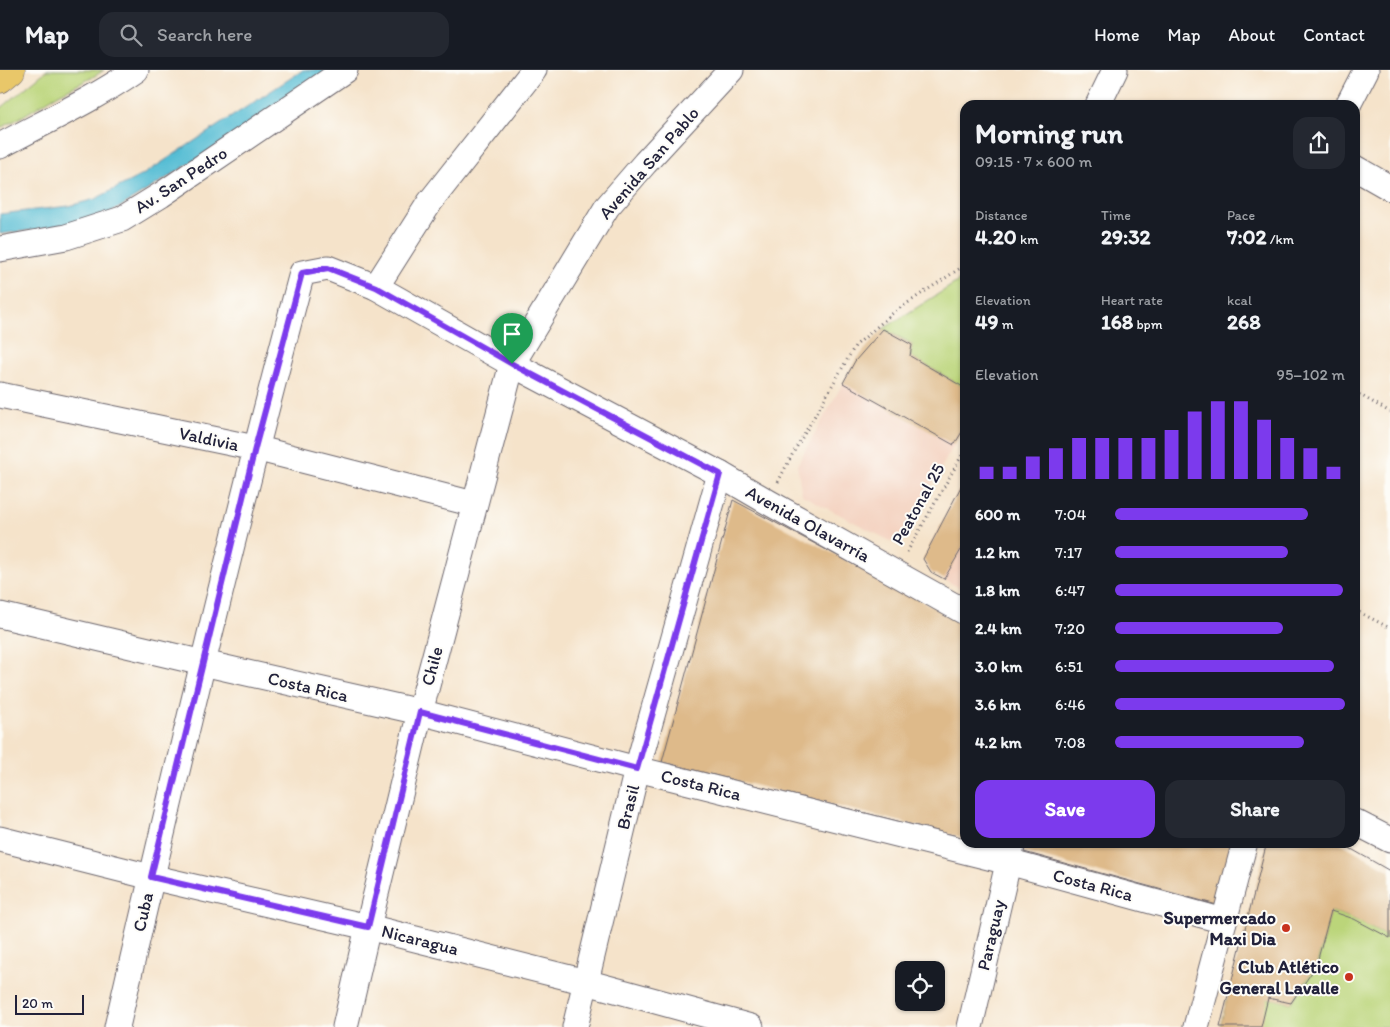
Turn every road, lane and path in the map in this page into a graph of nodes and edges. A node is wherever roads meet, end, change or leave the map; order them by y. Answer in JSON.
{"nodes":[{"id":1,"x":11,"y":70,"type":"edge"},
{"id":2,"x":136,"y":70,"type":"edge"},
{"id":3,"x":345,"y":70,"type":"edge"},
{"id":4,"x":534,"y":70,"type":"edge"},
{"id":5,"x":731,"y":70,"type":"edge"},
{"id":6,"x":1115,"y":70,"type":"edge"},
{"id":7,"x":1366,"y":70,"type":"edge"},
{"id":8,"x":0,"y":79,"type":"edge"},
{"id":9,"x":1100,"y":100,"type":"edge"},
{"id":10,"x":1351,"y":100,"type":"edge"},
{"id":11,"x":0,"y":146,"type":"edge"},
{"id":12,"x":1360,"y":171,"type":"edge"},
{"id":13,"x":1390,"y":188,"type":"edge"},
{"id":14,"x":0,"y":249,"type":"edge"},
{"id":15,"x":960,"y":268,"type":"edge"},
{"id":16,"x":302,"y":273,"type":"joint"},
{"id":17,"x":376,"y":287,"type":"junction"},
{"id":18,"x":512,"y":364,"type":"junction"},
{"id":19,"x":0,"y":395,"type":"edge"},
{"id":20,"x":1360,"y":395,"type":"edge"},
{"id":21,"x":1390,"y":412,"type":"edge"},
{"id":22,"x":255,"y":448,"type":"junction"},
{"id":23,"x":960,"y":459,"type":"edge"},
{"id":24,"x":720,"y":474,"type":"junction"},
{"id":25,"x":768,"y":502,"type":"junction"},
{"id":26,"x":474,"y":504,"type":"junction"},
{"id":27,"x":896,"y":573,"type":"junction"},
{"id":28,"x":960,"y":609,"type":"edge"},
{"id":29,"x":1360,"y":613,"type":"edge"},
{"id":30,"x":0,"y":615,"type":"edge"},
{"id":31,"x":1390,"y":628,"type":"edge"},
{"id":32,"x":203,"y":663,"type":"junction"},
{"id":33,"x":420,"y":712,"type":"junction"},
{"id":34,"x":637,"y":769,"type":"junction"},
{"id":35,"x":1360,"y":825,"type":"edge"},
{"id":36,"x":0,"y":839,"type":"edge"},
{"id":37,"x":1390,"y":840,"type":"edge"},
{"id":38,"x":960,"y":841,"type":"edge"},
{"id":39,"x":993,"y":848,"type":"edge"},
{"id":40,"x":1243,"y":848,"type":"edge"},
{"id":41,"x":1011,"y":852,"type":"edge"},
{"id":42,"x":151,"y":877,"type":"junction"},
{"id":43,"x":1224,"y":921,"type":"junction"},
{"id":44,"x":368,"y":927,"type":"junction"},
{"id":45,"x":586,"y":982,"type":"junction"},
{"id":46,"x":117,"y":1027,"type":"edge"},
{"id":47,"x":345,"y":1027,"type":"edge"},
{"id":48,"x":575,"y":1027,"type":"edge"},
{"id":49,"x":751,"y":1027,"type":"edge"},
{"id":50,"x":970,"y":1027,"type":"edge"},
{"id":51,"x":1196,"y":1027,"type":"edge"}],
"edges":[{"from":1,"to":8,"type":"highway"},
{"from":2,"to":11,"type":"street"},
{"from":3,"to":14,"type":"street","name":"Av. San Pedro"},
{"from":4,"to":17,"type":"street"},
{"from":5,"to":18,"type":"street","name":"Avenida San Pablo"},
{"from":6,"to":9,"type":"street"},
{"from":7,"to":10,"type":"street"},
{"from":12,"to":13,"type":"street"},
{"from":15,"to":25,"type":"path"},
{"from":16,"to":17,"type":"street","name":"Avenida Olavarría"},
{"from":16,"to":22,"type":"street","name":"Cuba"},
{"from":17,"to":18,"type":"street","name":"Avenida Olavarría"},
{"from":18,"to":24,"type":"street","name":"Avenida Olavarría"},
{"from":18,"to":26,"type":"street","name":"Chile"},
{"from":19,"to":22,"type":"street","name":"Valdivia"},
{"from":20,"to":21,"type":"path"},
{"from":22,"to":26,"type":"street","name":"Valdivia"},
{"from":22,"to":32,"type":"street","name":"Cuba"},
{"from":23,"to":27,"type":"path","name":"Peatonal 25"},
{"from":24,"to":25,"type":"street","name":"Avenida Olavarría"},
{"from":24,"to":34,"type":"street","name":"Brasil"},
{"from":25,"to":27,"type":"street","name":"Avenida Olavarría"},
{"from":26,"to":33,"type":"street","name":"Chile"},
{"from":27,"to":28,"type":"street","name":"Avenida Olavarría"},
{"from":29,"to":31,"type":"path"},
{"from":30,"to":32,"type":"street","name":"Costa Rica"},
{"from":32,"to":33,"type":"street","name":"Costa Rica"},
{"from":32,"to":42,"type":"street","name":"Cuba"},
{"from":33,"to":34,"type":"street","name":"Costa Rica"},
{"from":33,"to":44,"type":"street","name":"Chile"},
{"from":34,"to":38,"type":"street","name":"Costa Rica"},
{"from":34,"to":45,"type":"street","name":"Brasil"},
{"from":35,"to":37,"type":"street"},
{"from":36,"to":42,"type":"street","name":"Nicaragua"},
{"from":39,"to":41,"type":"street","name":"Costa Rica"},
{"from":40,"to":43,"type":"street"},
{"from":41,"to":43,"type":"street","name":"Costa Rica"},
{"from":41,"to":50,"type":"street","name":"Paraguay"},
{"from":42,"to":44,"type":"street","name":"Nicaragua"},
{"from":42,"to":46,"type":"street","name":"Cuba"},
{"from":43,"to":51,"type":"street"},
{"from":44,"to":45,"type":"street","name":"Nicaragua"},
{"from":44,"to":47,"type":"street","name":"Chile"},
{"from":45,"to":48,"type":"street","name":"Brasil"},
{"from":45,"to":49,"type":"street","name":"Nicaragua"}]}
